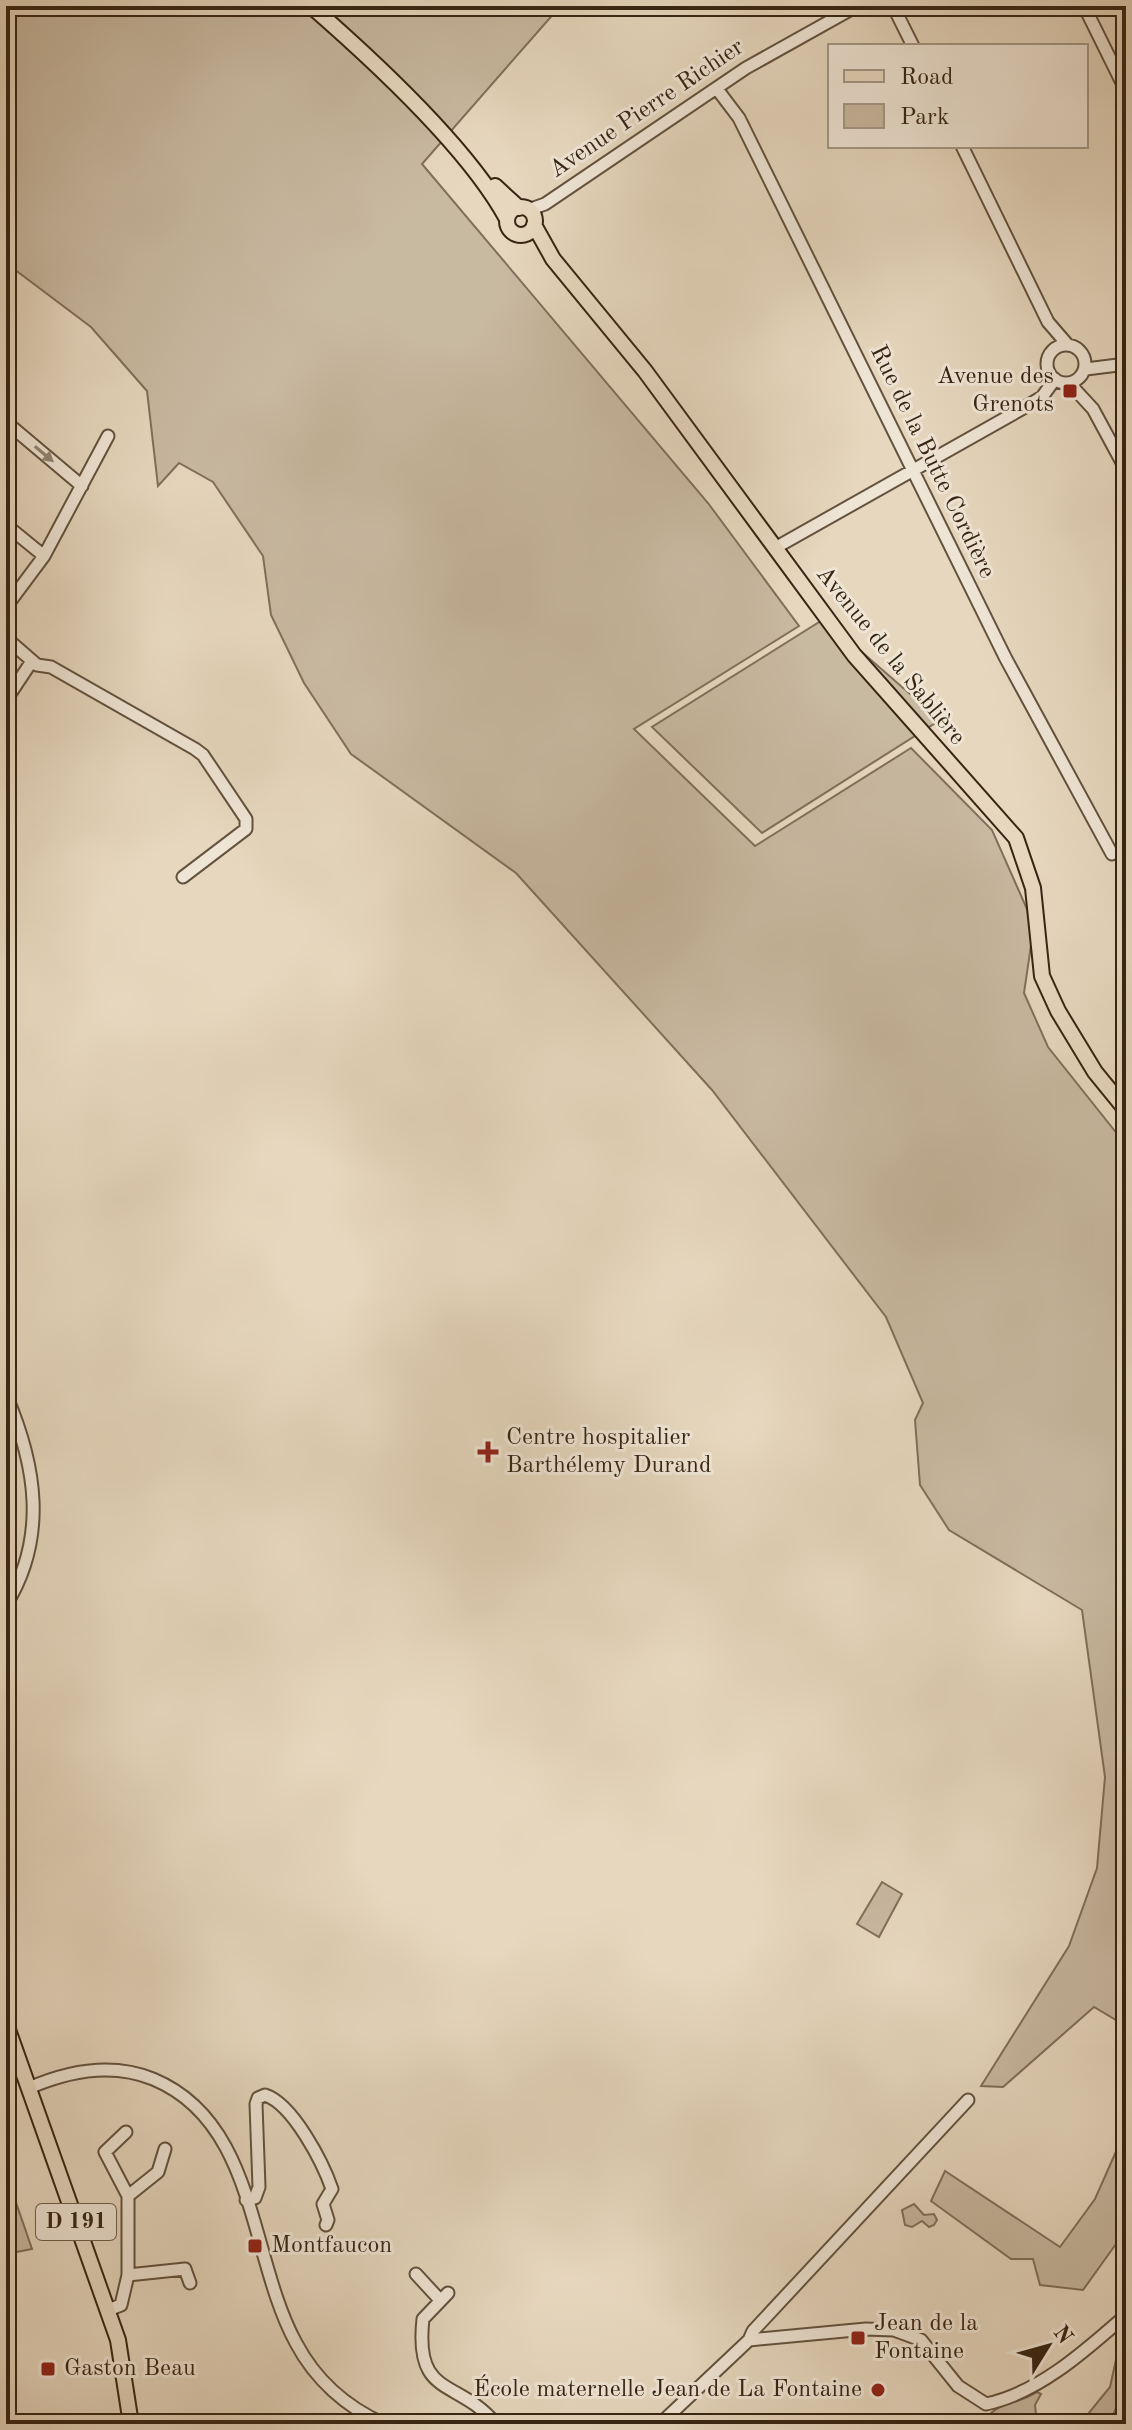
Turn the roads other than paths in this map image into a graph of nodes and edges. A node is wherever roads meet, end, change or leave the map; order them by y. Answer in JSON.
{"nodes":[{"id":1,"x":311,"y":6,"type":"edge"},
{"id":2,"x":324,"y":6,"type":"edge"},
{"id":3,"x":857,"y":6,"type":"edge"},
{"id":4,"x":893,"y":6,"type":"edge"},
{"id":5,"x":1084,"y":6,"type":"edge"},
{"id":6,"x":912,"y":44,"type":"edge"},
{"id":7,"x":717,"y":89,"type":"junction"},
{"id":8,"x":1126,"y":91,"type":"edge"},
{"id":9,"x":963,"y":148,"type":"edge"},
{"id":10,"x":507,"y":219,"type":"junction"},
{"id":11,"x":528,"y":219,"type":"junction"},
{"id":12,"x":1048,"y":322,"type":"junction"},
{"id":13,"x":1067,"y":344,"type":"junction"},
{"id":14,"x":1051,"y":351,"type":"junction"},
{"id":15,"x":1083,"y":354,"type":"junction"},
{"id":16,"x":1126,"y":364,"type":"edge"},
{"id":17,"x":1103,"y":366,"type":"junction"},
{"id":18,"x":1084,"y":372,"type":"junction"},
{"id":19,"x":1055,"y":379,"type":"junction"},
{"id":20,"x":1069,"y":383,"type":"junction"},
{"id":21,"x":1093,"y":409,"type":"junction"},
{"id":22,"x":6,"y":422,"type":"edge"},
{"id":23,"x":108,"y":436,"type":"dead end"},
{"id":24,"x":911,"y":470,"type":"junction"},
{"id":25,"x":1126,"y":470,"type":"edge"},
{"id":26,"x":82,"y":486,"type":"junction"},
{"id":27,"x":6,"y":525,"type":"edge"},
{"id":28,"x":775,"y":548,"type":"junction"},
{"id":29,"x":44,"y":556,"type":"junction"},
{"id":30,"x":6,"y":607,"type":"edge"},
{"id":31,"x":6,"y":638,"type":"edge"},
{"id":32,"x":32,"y":661,"type":"junction"},
{"id":33,"x":6,"y":700,"type":"edge"},
{"id":34,"x":1112,"y":854,"type":"dead end"},
{"id":35,"x":183,"y":877,"type":"dead end"},
{"id":36,"x":1126,"y":1110,"type":"edge"},
{"id":37,"x":6,"y":1395,"type":"edge"},
{"id":38,"x":6,"y":1605,"type":"edge"},
{"id":39,"x":6,"y":2024,"type":"edge"},
{"id":40,"x":29,"y":2088,"type":"junction"},
{"id":41,"x":968,"y":2100,"type":"dead end"},
{"id":42,"x":126,"y":2132,"type":"dead end"},
{"id":43,"x":165,"y":2149,"type":"dead end"},
{"id":44,"x":128,"y":2196,"type":"junction"},
{"id":45,"x":246,"y":2200,"type":"junction"},
{"id":46,"x":326,"y":2225,"type":"dead end"},
{"id":47,"x":416,"y":2274,"type":"dead end"},
{"id":48,"x":128,"y":2275,"type":"junction"},
{"id":49,"x":190,"y":2283,"type":"dead end"},
{"id":50,"x":108,"y":2310,"type":"junction"},
{"id":51,"x":1126,"y":2315,"type":"edge"},
{"id":52,"x":749,"y":2340,"type":"junction"},
{"id":53,"x":131,"y":2424,"type":"edge"},
{"id":54,"x":384,"y":2424,"type":"edge"},
{"id":55,"x":496,"y":2424,"type":"edge"},
{"id":56,"x":660,"y":2424,"type":"edge"}],
"edges":[{"from":1,"to":10,"type":"main road"},
{"from":2,"to":11,"type":"main road"},
{"from":3,"to":7,"type":"street","name":"Avenue Pierre Richier"},
{"from":4,"to":6,"type":"street"},
{"from":5,"to":8,"type":"street"},
{"from":7,"to":11,"type":"street","name":"Avenue Pierre Richier"},
{"from":7,"to":24,"type":"street","name":"Rue de la Butte Cordière"},
{"from":9,"to":12,"type":"street"},
{"from":10,"to":11,"type":"main road"},
{"from":10,"to":11,"type":"main road"},
{"from":11,"to":28,"type":"main road","name":"Avenue de la Sablière"},
{"from":12,"to":13,"type":"street"},
{"from":12,"to":14,"type":"street"},
{"from":13,"to":14,"type":"street"},
{"from":13,"to":15,"type":"street"},
{"from":14,"to":19,"type":"street"},
{"from":15,"to":17,"type":"street"},
{"from":15,"to":18,"type":"street"},
{"from":16,"to":17,"type":"street"},
{"from":17,"to":18,"type":"street"},
{"from":18,"to":20,"type":"street"},
{"from":18,"to":21,"type":"street"},
{"from":19,"to":20,"type":"street"},
{"from":19,"to":24,"type":"street"},
{"from":20,"to":21,"type":"street"},
{"from":21,"to":25,"type":"street"},
{"from":22,"to":26,"type":"street","one_way":true},
{"from":23,"to":26,"type":"street"},
{"from":24,"to":28,"type":"street"},
{"from":24,"to":34,"type":"street","name":"Rue de la Butte Cordière"},
{"from":26,"to":29,"type":"street"},
{"from":27,"to":29,"type":"street"},
{"from":28,"to":36,"type":"main road","name":"Avenue de la Sablière"},
{"from":29,"to":30,"type":"street"},
{"from":31,"to":32,"type":"street"},
{"from":32,"to":33,"type":"street"},
{"from":32,"to":35,"type":"street"},
{"from":37,"to":38,"type":"street"},
{"from":39,"to":40,"type":"main road","number":"D 191"},
{"from":40,"to":45,"type":"street"},
{"from":40,"to":50,"type":"main road","number":"D 191"},
{"from":41,"to":52,"type":"street"},
{"from":42,"to":44,"type":"street"},
{"from":43,"to":44,"type":"street"},
{"from":44,"to":48,"type":"street"},
{"from":45,"to":46,"type":"street"},
{"from":45,"to":54,"type":"street"},
{"from":47,"to":55,"type":"street"},
{"from":48,"to":49,"type":"street"},
{"from":48,"to":50,"type":"street"},
{"from":50,"to":53,"type":"main road","number":"D 191"},
{"from":51,"to":52,"type":"street"},
{"from":52,"to":56,"type":"street"}]}
